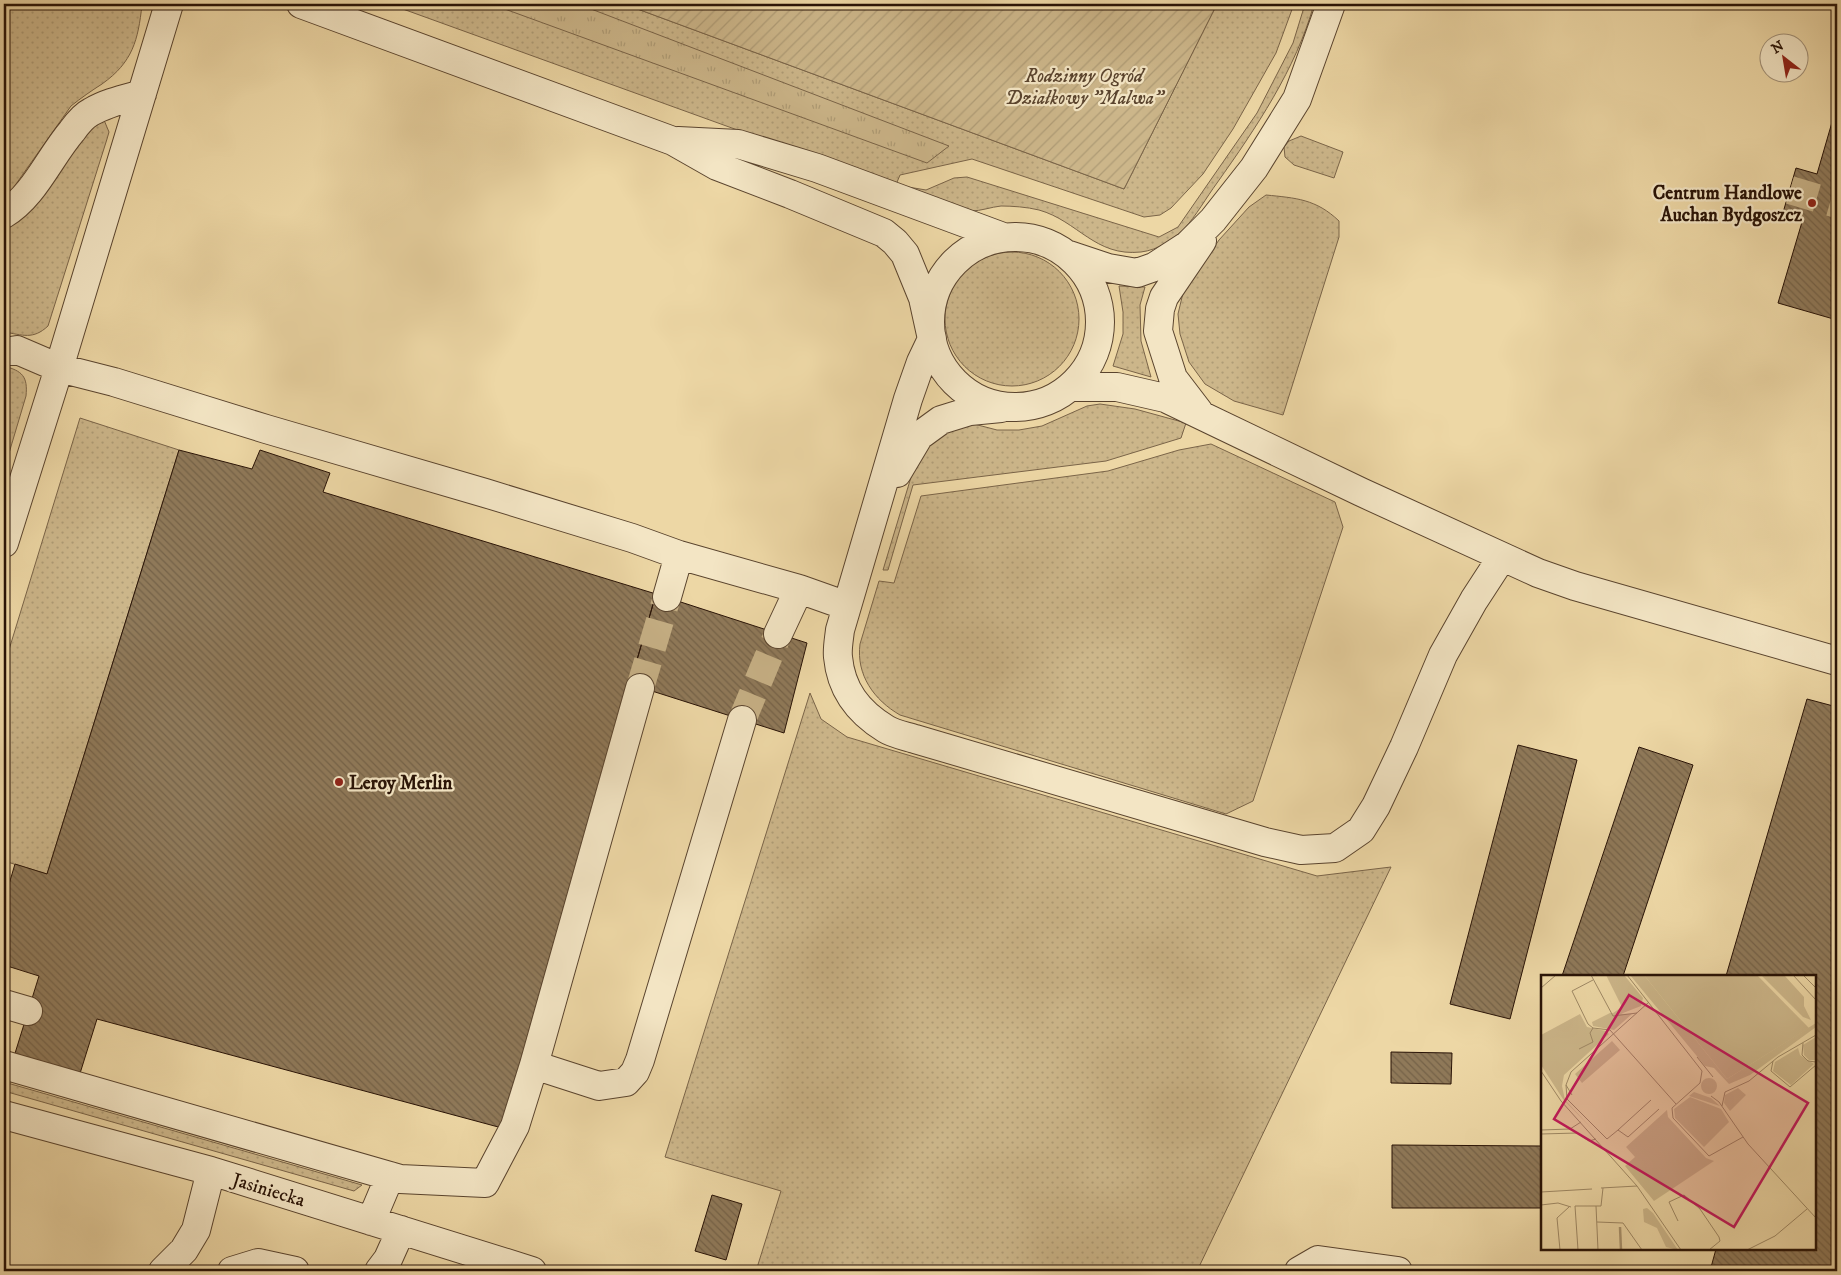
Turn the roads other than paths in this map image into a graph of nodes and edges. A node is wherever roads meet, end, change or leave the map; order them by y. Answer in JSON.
{"nodes":[{"id":1,"x":169,"y":4,"type":"edge"},
{"id":2,"x":300,"y":4,"type":"edge"},
{"id":3,"x":1331,"y":4,"type":"edge"},
{"id":4,"x":142,"y":94,"type":"junction"},
{"id":5,"x":673,"y":141,"type":"junction"},
{"id":6,"x":1239,"y":186,"type":"junction"},
{"id":7,"x":4,"y":214,"type":"edge"},
{"id":8,"x":1003,"y":238,"type":"junction"},
{"id":9,"x":1068,"y":254,"type":"junction"},
{"id":10,"x":932,"y":339,"type":"junction"},
{"id":11,"x":4,"y":352,"type":"edge"},
{"id":12,"x":59,"y":368,"type":"junction"},
{"id":13,"x":1071,"y":387,"type":"junction"},
{"id":14,"x":1008,"y":407,"type":"junction"},
{"id":15,"x":1202,"y":416,"type":"junction"},
{"id":16,"x":878,"y":507,"type":"junction"},
{"id":17,"x":4,"y":543,"type":"edge"},
{"id":18,"x":679,"y":555,"type":"junction"},
{"id":19,"x":1502,"y":557,"type":"junction"},
{"id":20,"x":799,"y":589,"type":"junction"},
{"id":21,"x":667,"y":598,"type":"tunnel mouth"},
{"id":22,"x":847,"y":606,"type":"junction"},
{"id":23,"x":778,"y":634,"type":"tunnel mouth"},
{"id":24,"x":1837,"y":661,"type":"edge"},
{"id":25,"x":640,"y":688,"type":"tunnel mouth"},
{"id":26,"x":742,"y":720,"type":"tunnel mouth"},
{"id":27,"x":534,"y":1065,"type":"junction"},
{"id":28,"x":4,"y":1066,"type":"edge"},
{"id":29,"x":4,"y":1115,"type":"edge"},
{"id":30,"x":211,"y":1171,"type":"junction"},
{"id":31,"x":390,"y":1176,"type":"junction"},
{"id":32,"x":371,"y":1221,"type":"junction"},
{"id":33,"x":400,"y":1230,"type":"junction"},
{"id":34,"x":163,"y":1271,"type":"edge"},
{"id":35,"x":232,"y":1271,"type":"edge"},
{"id":36,"x":295,"y":1271,"type":"edge"},
{"id":37,"x":379,"y":1271,"type":"edge"},
{"id":38,"x":532,"y":1271,"type":"edge"},
{"id":39,"x":1299,"y":1271,"type":"edge"},
{"id":40,"x":1398,"y":1271,"type":"edge"}],
"edges":[{"from":1,"to":4,"type":"street"},
{"from":2,"to":5,"type":"street"},
{"from":3,"to":6,"type":"street"},
{"from":4,"to":7,"type":"street"},
{"from":4,"to":12,"type":"street"},
{"from":5,"to":8,"type":"street"},
{"from":5,"to":10,"type":"street"},
{"from":6,"to":9,"type":"street"},
{"from":6,"to":15,"type":"street"},
{"from":8,"to":9,"type":"street"},
{"from":8,"to":10,"type":"street"},
{"from":9,"to":13,"type":"street"},
{"from":10,"to":14,"type":"street"},
{"from":10,"to":16,"type":"street"},
{"from":11,"to":12,"type":"street"},
{"from":12,"to":17,"type":"street"},
{"from":12,"to":18,"type":"street"},
{"from":13,"to":14,"type":"street"},
{"from":13,"to":15,"type":"street"},
{"from":14,"to":16,"type":"street"},
{"from":15,"to":19,"type":"street"},
{"from":16,"to":22,"type":"street"},
{"from":18,"to":20,"type":"street"},
{"from":18,"to":21,"type":"street"},
{"from":19,"to":22,"type":"street"},
{"from":19,"to":24,"type":"street"},
{"from":20,"to":22,"type":"street"},
{"from":20,"to":23,"type":"street"},
{"from":25,"to":27,"type":"street"},
{"from":26,"to":27,"type":"street"},
{"from":27,"to":31,"type":"street"},
{"from":28,"to":31,"type":"street"},
{"from":29,"to":30,"type":"street","name":"Jasiniecka"},
{"from":30,"to":32,"type":"street","name":"Jasiniecka"},
{"from":30,"to":34,"type":"street"},
{"from":31,"to":32,"type":"street"},
{"from":32,"to":33,"type":"street","name":"Jasiniecka"},
{"from":33,"to":37,"type":"street"},
{"from":33,"to":38,"type":"street","name":"Jasiniecka"},
{"from":35,"to":36,"type":"street"},
{"from":39,"to":40,"type":"street"}]}
